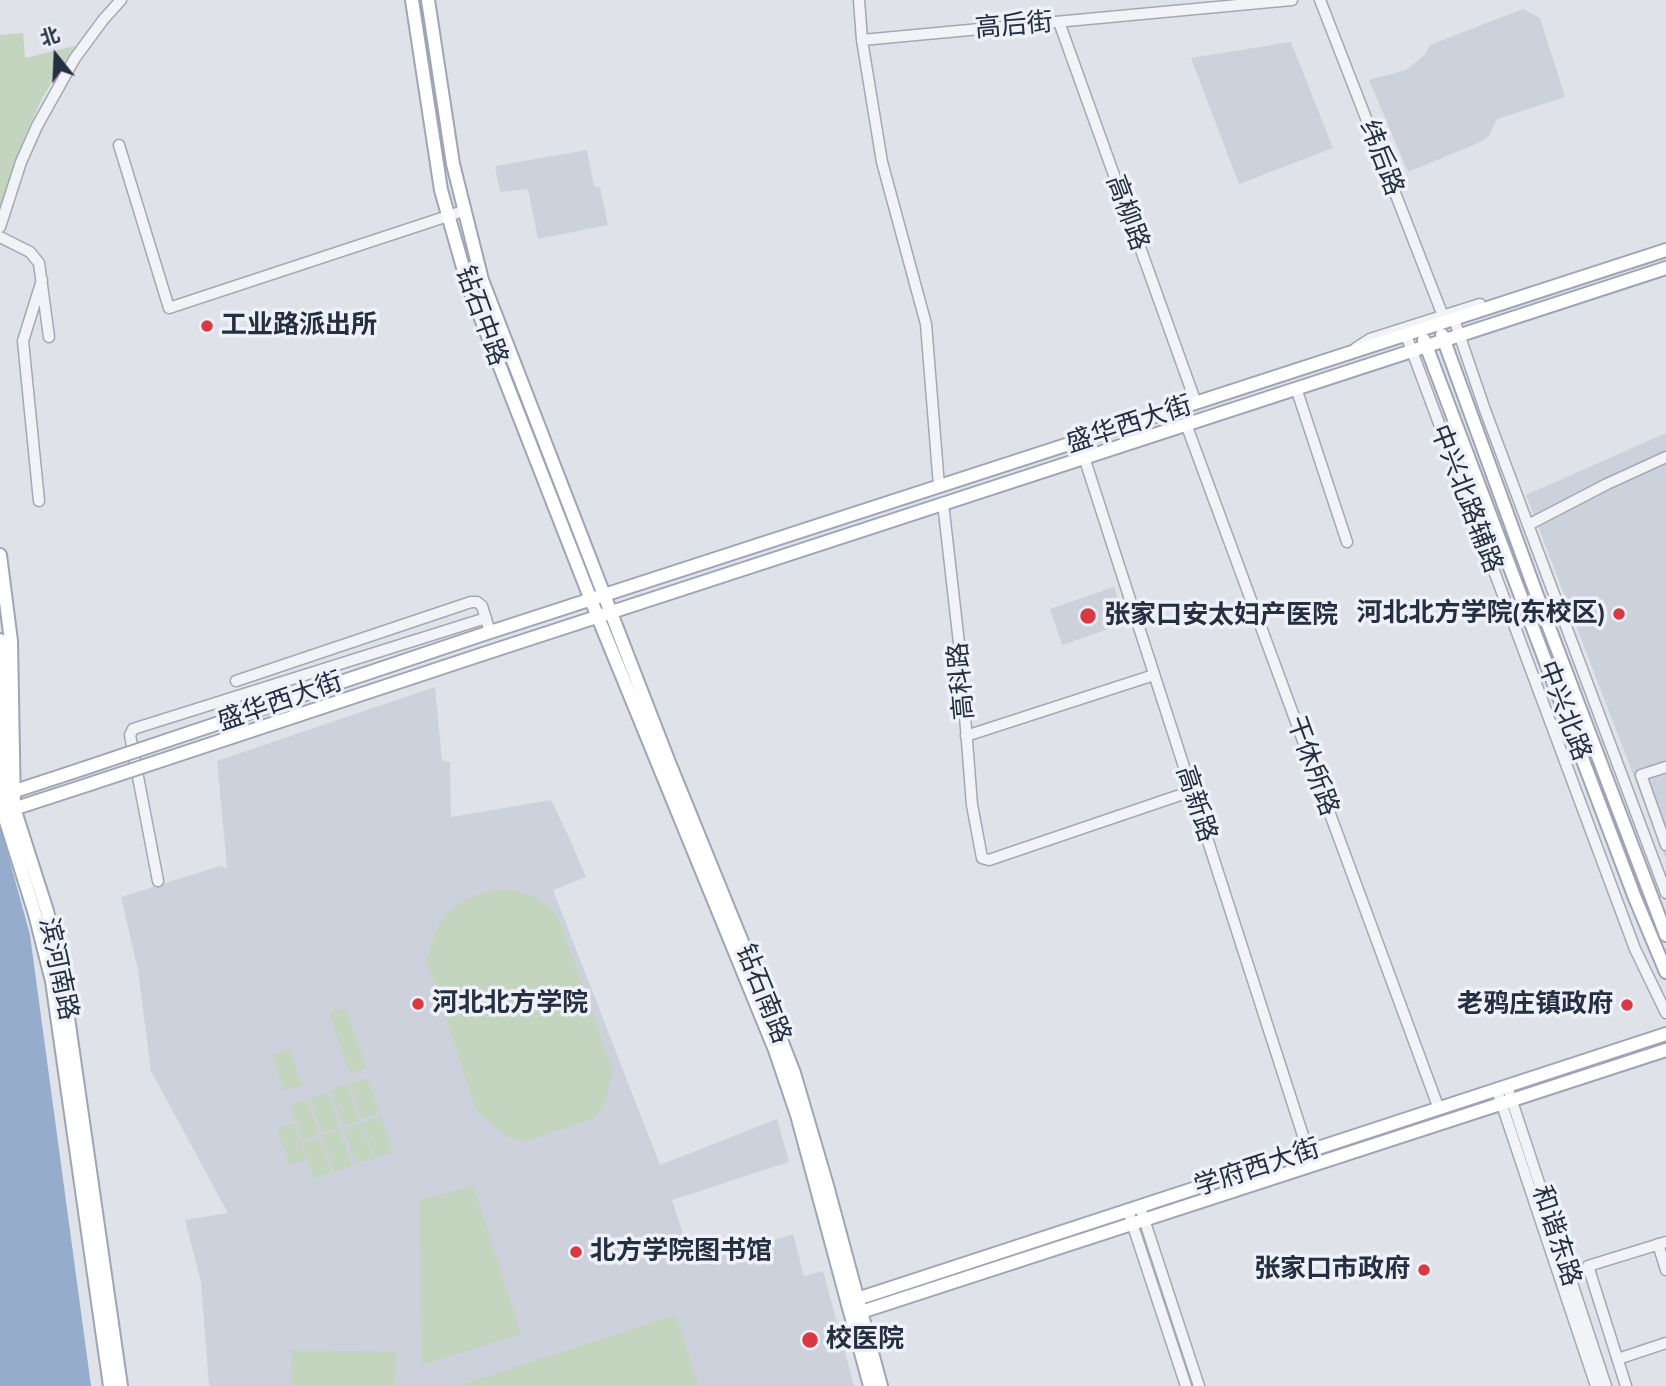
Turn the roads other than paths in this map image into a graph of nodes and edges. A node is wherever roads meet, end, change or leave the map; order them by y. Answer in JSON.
{"nodes":[{"id":1,"x":121,"y":0,"type":"edge"},
{"id":2,"x":412,"y":0,"type":"edge"},
{"id":3,"x":428,"y":0,"type":"edge"},
{"id":4,"x":859,"y":0,"type":"edge"},
{"id":5,"x":1292,"y":0,"type":"edge"},
{"id":6,"x":1320,"y":0,"type":"edge"},
{"id":7,"x":1059,"y":22,"type":"junction"},
{"id":8,"x":862,"y":40,"type":"junction"},
{"id":9,"x":119,"y":145,"type":"dead end"},
{"id":10,"x":463,"y":211,"type":"junction"},
{"id":11,"x":448,"y":216,"type":"junction"},
{"id":12,"x":0,"y":227,"type":"edge"},
{"id":13,"x":0,"y":237,"type":"edge"},
{"id":14,"x":1666,"y":250,"type":"edge"},
{"id":15,"x":1666,"y":268,"type":"edge"},
{"id":16,"x":43,"y":280,"type":"junction"},
{"id":17,"x":1445,"y":320,"type":"junction"},
{"id":18,"x":1421,"y":330,"type":"junction"},
{"id":19,"x":1406,"y":335,"type":"junction"},
{"id":20,"x":1459,"y":335,"type":"junction"},
{"id":21,"x":49,"y":337,"type":"dead end"},
{"id":22,"x":1444,"y":341,"type":"junction"},
{"id":23,"x":1426,"y":346,"type":"junction"},
{"id":24,"x":1411,"y":351,"type":"junction"},
{"id":25,"x":1346,"y":354,"type":"junction"},
{"id":26,"x":1296,"y":388,"type":"junction"},
{"id":27,"x":1196,"y":403,"type":"junction"},
{"id":28,"x":1186,"y":424,"type":"junction"},
{"id":29,"x":1083,"y":457,"type":"junction"},
{"id":30,"x":1666,"y":457,"type":"edge"},
{"id":31,"x":939,"y":486,"type":"junction"},
{"id":32,"x":39,"y":501,"type":"dead end"},
{"id":33,"x":943,"y":503,"type":"junction"},
{"id":34,"x":1528,"y":525,"type":"junction"},
{"id":35,"x":768,"y":541,"type":"junction"},
{"id":36,"x":1347,"y":542,"type":"dead end"},
{"id":37,"x":0,"y":555,"type":"edge"},
{"id":38,"x":774,"y":558,"type":"junction"},
{"id":39,"x":598,"y":597,"type":"junction"},
{"id":40,"x":605,"y":615,"type":"junction"},
{"id":41,"x":486,"y":618,"type":"junction"},
{"id":42,"x":484,"y":634,"type":"junction"},
{"id":43,"x":0,"y":640,"type":"edge"},
{"id":44,"x":1154,"y":675,"type":"junction"},
{"id":45,"x":236,"y":681,"type":"dead end"},
{"id":46,"x":966,"y":736,"type":"junction"},
{"id":47,"x":1666,"y":766,"type":"edge"},
{"id":48,"x":1192,"y":791,"type":"junction"},
{"id":49,"x":5,"y":794,"type":"edge"},
{"id":50,"x":5,"y":811,"type":"edge"},
{"id":51,"x":1666,"y":845,"type":"edge"},
{"id":52,"x":158,"y":881,"type":"dead end"},
{"id":53,"x":1666,"y":893,"type":"edge"},
{"id":54,"x":1666,"y":935,"type":"edge"},
{"id":55,"x":1666,"y":972,"type":"edge"},
{"id":56,"x":1666,"y":1013,"type":"edge"},
{"id":57,"x":1666,"y":1034,"type":"edge"},
{"id":58,"x":1666,"y":1050,"type":"edge"},
{"id":59,"x":1504,"y":1094,"type":"junction"},
{"id":60,"x":1439,"y":1109,"type":"junction"},
{"id":61,"x":1308,"y":1152,"type":"junction"},
{"id":62,"x":1136,"y":1215,"type":"junction"},
{"id":63,"x":1662,"y":1243,"type":"edge"},
{"id":64,"x":1666,"y":1270,"type":"edge"},
{"id":65,"x":852,"y":1300,"type":"junction"},
{"id":66,"x":856,"y":1314,"type":"junction"},
{"id":67,"x":1666,"y":1343,"type":"edge"},
{"id":68,"x":1618,"y":1359,"type":"junction"},
{"id":69,"x":110,"y":1386,"type":"edge"},
{"id":70,"x":121,"y":1386,"type":"edge"},
{"id":71,"x":870,"y":1386,"type":"edge"},
{"id":72,"x":881,"y":1386,"type":"edge"},
{"id":73,"x":1186,"y":1386,"type":"edge"},
{"id":74,"x":1199,"y":1386,"type":"edge"},
{"id":75,"x":1596,"y":1386,"type":"edge"},
{"id":76,"x":1606,"y":1386,"type":"edge"},
{"id":77,"x":1626,"y":1386,"type":"edge"}],
"edges":[{"from":1,"to":12,"type":"street"},
{"from":2,"to":11,"type":"main road","name":"钻石中路"},
{"from":3,"to":10,"type":"main road","name":"钻石中路"},
{"from":4,"to":8,"type":"street"},
{"from":5,"to":7,"type":"street","name":"高后街"},
{"from":6,"to":17,"type":"street","name":"纬后路"},
{"from":7,"to":8,"type":"street","name":"高后街"},
{"from":7,"to":27,"type":"street","name":"高柳路"},
{"from":8,"to":31,"type":"street"},
{"from":9,"to":11,"type":"street"},
{"from":10,"to":11,"type":"street"},
{"from":10,"to":39,"type":"main road","name":"钻石中路"},
{"from":11,"to":39,"type":"main road","name":"钻石中路"},
{"from":13,"to":16,"type":"street"},
{"from":14,"to":17,"type":"main road","name":"盛华西大街"},
{"from":15,"to":20,"type":"main road","name":"盛华西大街"},
{"from":16,"to":21,"type":"street"},
{"from":16,"to":32,"type":"street"},
{"from":17,"to":18,"type":"main road","name":"盛华西大街"},
{"from":17,"to":20,"type":"street","name":"中兴北路辅路"},
{"from":17,"to":22,"type":"main road","name":"中兴北路"},
{"from":17,"to":25,"type":"street"},
{"from":18,"to":19,"type":"main road","name":"盛华西大街"},
{"from":18,"to":23,"type":"main road","name":"中兴北路"},
{"from":19,"to":24,"type":"street","name":"中兴北路辅路"},
{"from":19,"to":25,"type":"main road","name":"盛华西大街"},
{"from":20,"to":22,"type":"main road","name":"盛华西大街"},
{"from":20,"to":34,"type":"street","name":"中兴北路辅路"},
{"from":22,"to":23,"type":"main road","name":"盛华西大街"},
{"from":22,"to":54,"type":"main road","name":"中兴北路"},
{"from":23,"to":24,"type":"main road","name":"盛华西大街"},
{"from":23,"to":55,"type":"main road","name":"中兴北路"},
{"from":24,"to":26,"type":"main road","name":"盛华西大街"},
{"from":24,"to":56,"type":"street","name":"中兴北路辅路"},
{"from":25,"to":27,"type":"main road","name":"盛华西大街"},
{"from":26,"to":28,"type":"main road","name":"盛华西大街"},
{"from":26,"to":36,"type":"street"},
{"from":27,"to":31,"type":"main road","name":"盛华西大街"},
{"from":28,"to":29,"type":"main road","name":"盛华西大街"},
{"from":28,"to":60,"type":"street","name":"干休所路"},
{"from":29,"to":33,"type":"main road","name":"盛华西大街"},
{"from":29,"to":44,"type":"street","name":"高新路"},
{"from":30,"to":34,"type":"street"},
{"from":31,"to":35,"type":"main road","name":"盛华西大街"},
{"from":33,"to":38,"type":"main road","name":"盛华西大街"},
{"from":33,"to":46,"type":"street","name":"高科路"},
{"from":34,"to":53,"type":"street","name":"中兴北路辅路"},
{"from":35,"to":38,"type":"main road"},
{"from":35,"to":39,"type":"main road","name":"盛华西大街"},
{"from":37,"to":49,"type":"main road","name":"滨河南路"},
{"from":38,"to":40,"type":"main road","name":"盛华西大街"},
{"from":39,"to":40,"type":"main road","name":"钻石中路"},
{"from":39,"to":42,"type":"main road","name":"盛华西大街"},
{"from":40,"to":50,"type":"main road","name":"盛华西大街","bridge":true},
{"from":40,"to":65,"type":"main road","name":"钻石南路"},
{"from":41,"to":42,"type":"street"},
{"from":41,"to":45,"type":"street"},
{"from":41,"to":52,"type":"street"},
{"from":42,"to":49,"type":"main road","name":"盛华西大街","bridge":true},
{"from":43,"to":49,"type":"main road","name":"滨河南路"},
{"from":44,"to":46,"type":"street"},
{"from":44,"to":48,"type":"street","name":"高新路"},
{"from":46,"to":48,"type":"street","name":"高科路"},
{"from":47,"to":51,"type":"street"},
{"from":48,"to":61,"type":"street","name":"高新路"},
{"from":49,"to":50,"type":"main road","name":"滨河南路"},
{"from":50,"to":69,"type":"main road","name":"滨河南路"},
{"from":50,"to":70,"type":"main road","name":"滨河南路"},
{"from":57,"to":59,"type":"main road","name":"学府西大街"},
{"from":58,"to":59,"type":"main road","name":"学府西大街"},
{"from":59,"to":60,"type":"main road","name":"学府西大街"},
{"from":59,"to":62,"type":"main road","name":"学府西大街"},
{"from":59,"to":75,"type":"street","name":"和谐东路"},
{"from":59,"to":76,"type":"street","name":"和谐东路"},
{"from":60,"to":61,"type":"main road","name":"学府西大街"},
{"from":61,"to":62,"type":"main road","name":"学府西大街"},
{"from":62,"to":65,"type":"main road","name":"学府西大街"},
{"from":62,"to":66,"type":"main road","name":"学府西大街"},
{"from":62,"to":73,"type":"street"},
{"from":62,"to":74,"type":"street"},
{"from":63,"to":64,"type":"street"},
{"from":63,"to":68,"type":"street"},
{"from":65,"to":66,"type":"main road","name":"钻石南路"},
{"from":66,"to":71,"type":"main road","name":"钻石南路"},
{"from":66,"to":72,"type":"main road","name":"钻石南路"},
{"from":67,"to":68,"type":"street"},
{"from":68,"to":77,"type":"street"}]}
